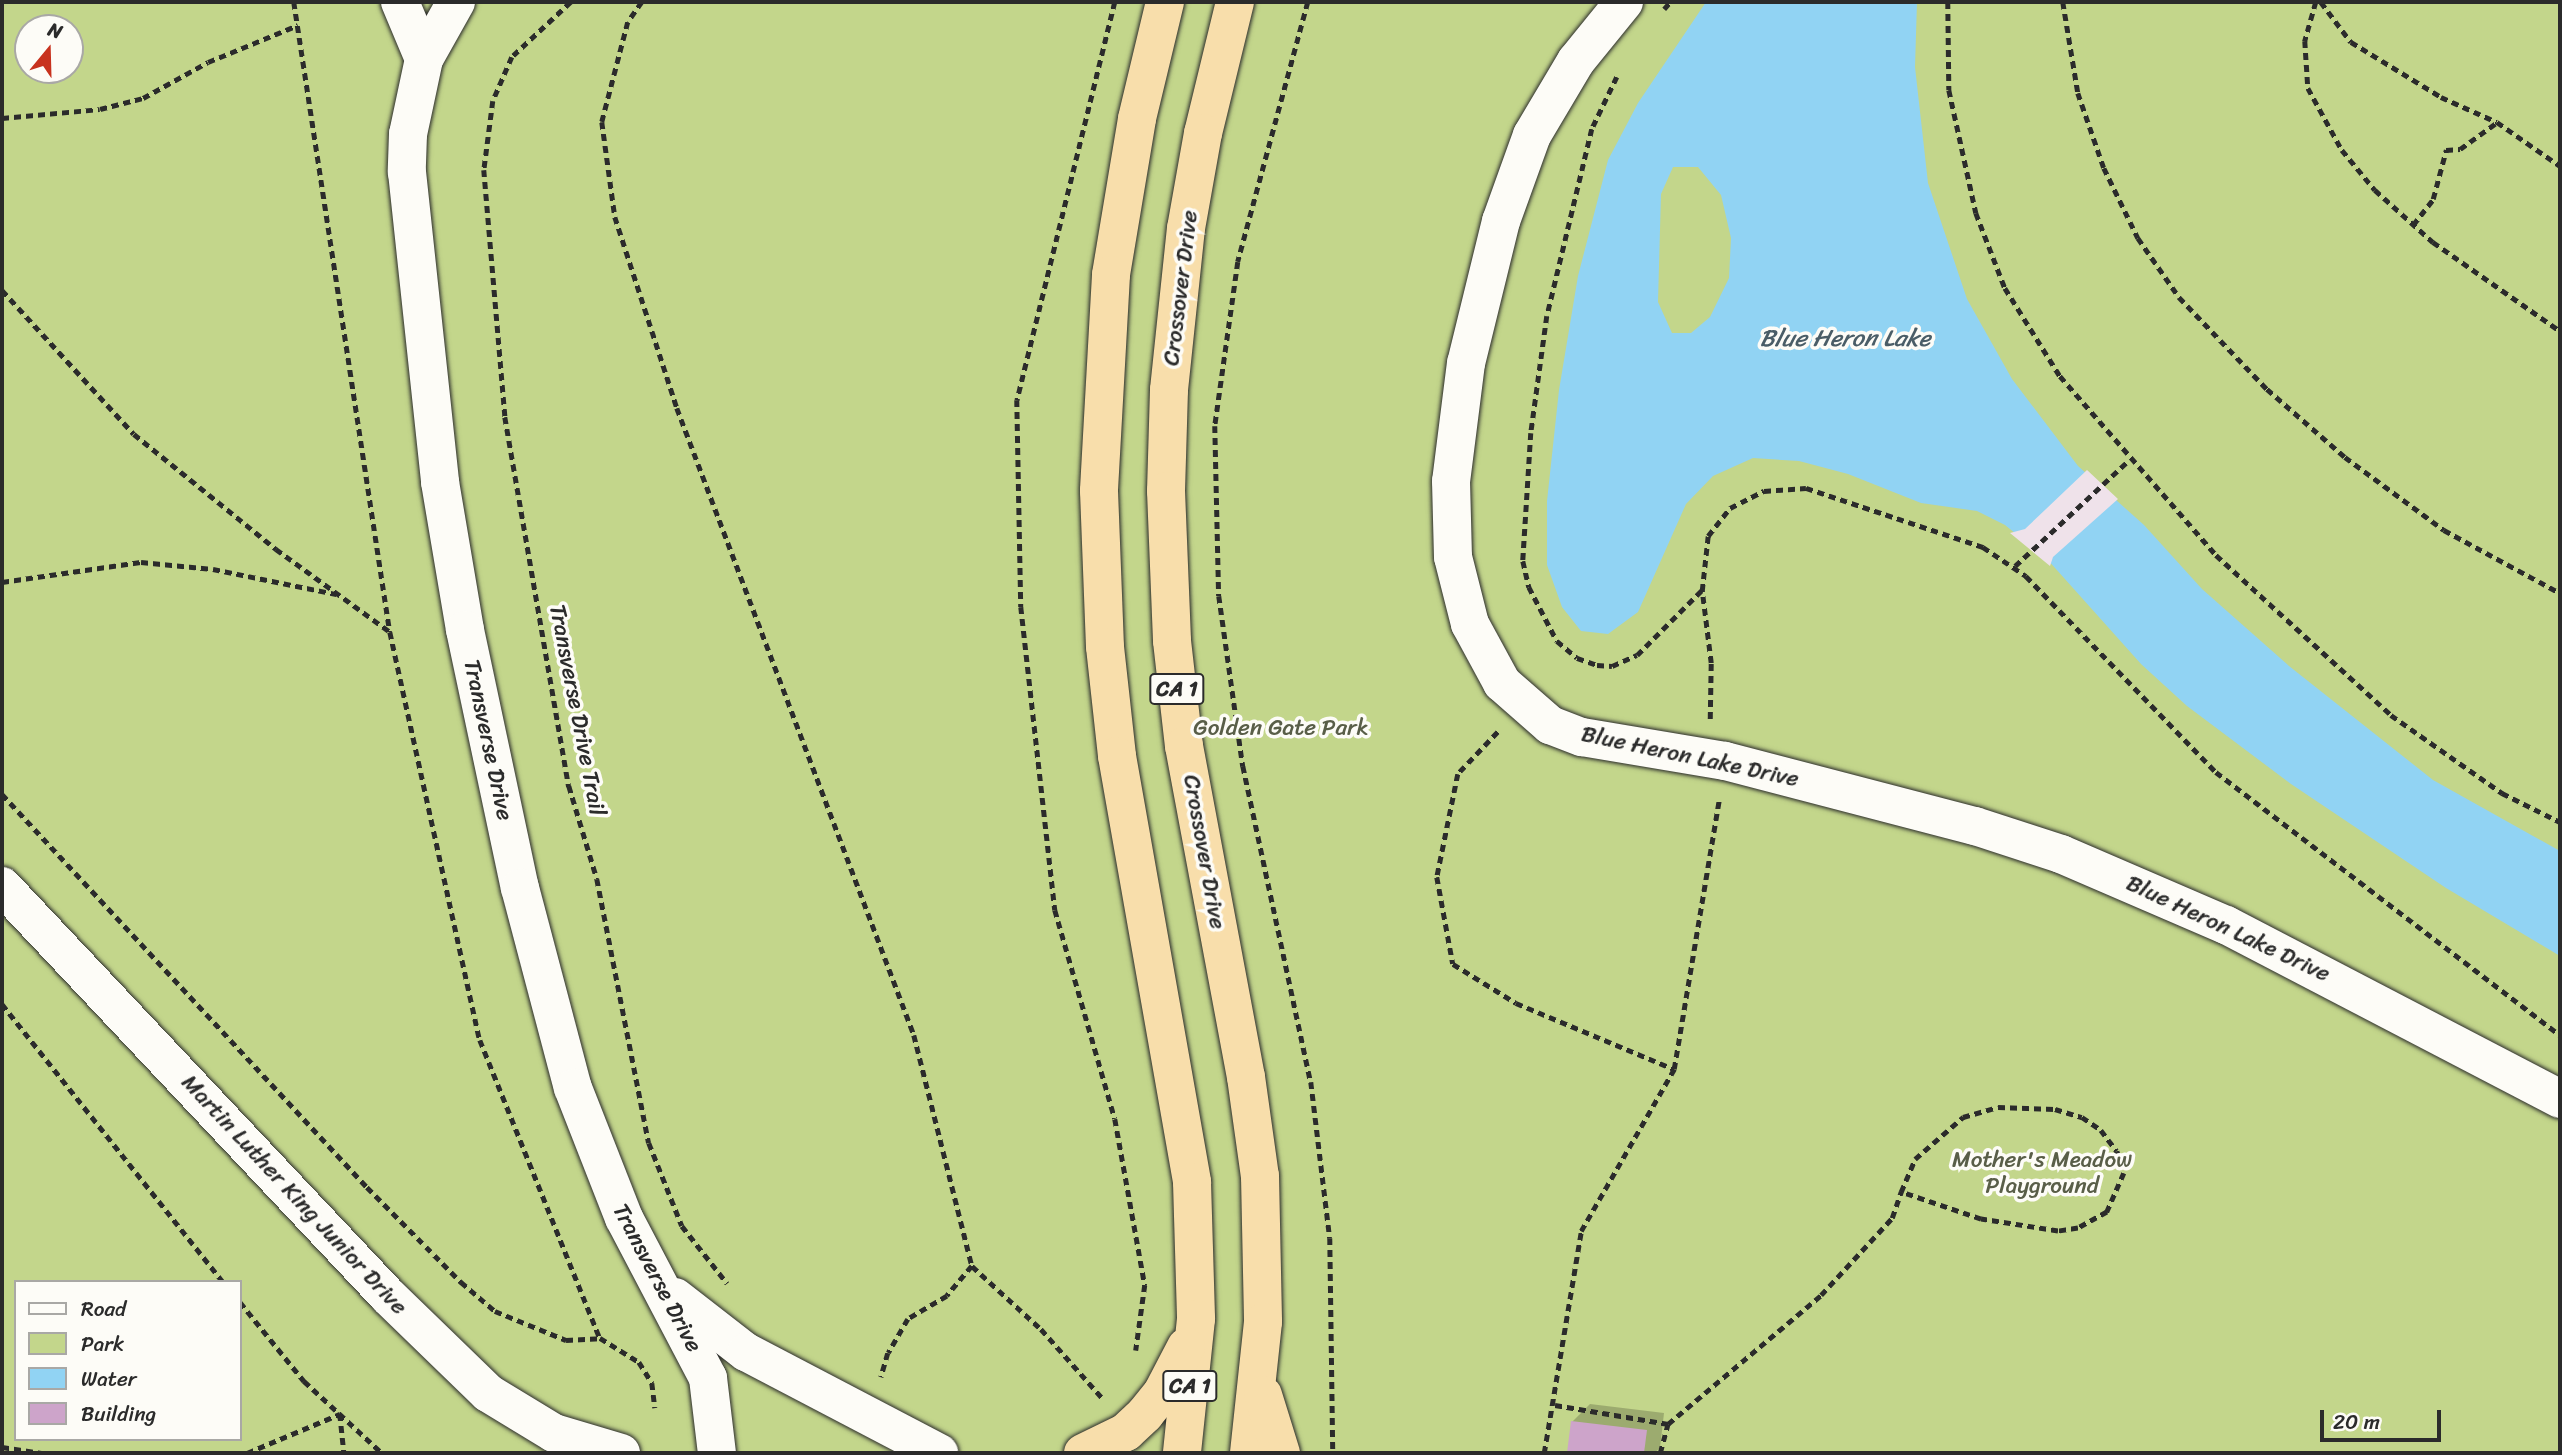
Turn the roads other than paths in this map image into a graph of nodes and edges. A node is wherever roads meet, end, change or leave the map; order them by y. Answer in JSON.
{"nodes":[{"id":1,"x":400,"y":2,"type":"edge"},
{"id":2,"x":456,"y":2,"type":"edge"},
{"id":3,"x":1165,"y":2,"type":"edge"},
{"id":4,"x":1235,"y":2,"type":"edge"},
{"id":5,"x":1624,"y":2,"type":"edge"},
{"id":6,"x":424,"y":59,"type":"junction"},
{"id":7,"x":2,"y":886,"type":"edge"},
{"id":8,"x":2560,"y":1099,"type":"edge"},
{"id":9,"x":651,"y":1273,"type":"junction"},
{"id":10,"x":1196,"y":1319,"type":"junction"},
{"id":11,"x":1259,"y":1376,"type":"junction"},
{"id":12,"x":621,"y":1453,"type":"edge"},
{"id":13,"x":717,"y":1453,"type":"edge"},
{"id":14,"x":939,"y":1453,"type":"edge"},
{"id":15,"x":1083,"y":1453,"type":"edge"},
{"id":16,"x":1182,"y":1453,"type":"edge"},
{"id":17,"x":1249,"y":1453,"type":"edge"},
{"id":18,"x":1281,"y":1453,"type":"edge"}],
"edges":[{"from":1,"to":6,"type":"street"},
{"from":2,"to":6,"type":"street","name":"Transverse Drive"},
{"from":3,"to":10,"type":"highway","number":"CA 1"},
{"from":4,"to":11,"type":"highway","name":"Crossover Drive","number":"CA 1"},
{"from":5,"to":8,"type":"street","name":"Blue Heron Lake Drive"},
{"from":6,"to":9,"type":"street","name":"Transverse Drive"},
{"from":7,"to":12,"type":"street","name":"Martin Luther King Junior Drive"},
{"from":9,"to":13,"type":"street","name":"Transverse Drive"},
{"from":9,"to":14,"type":"street"},
{"from":10,"to":15,"type":"highway"},
{"from":10,"to":16,"type":"highway","number":"CA 1"},
{"from":11,"to":17,"type":"highway","name":"Crossover Drive","number":"CA 1"},
{"from":11,"to":18,"type":"highway"}]}
